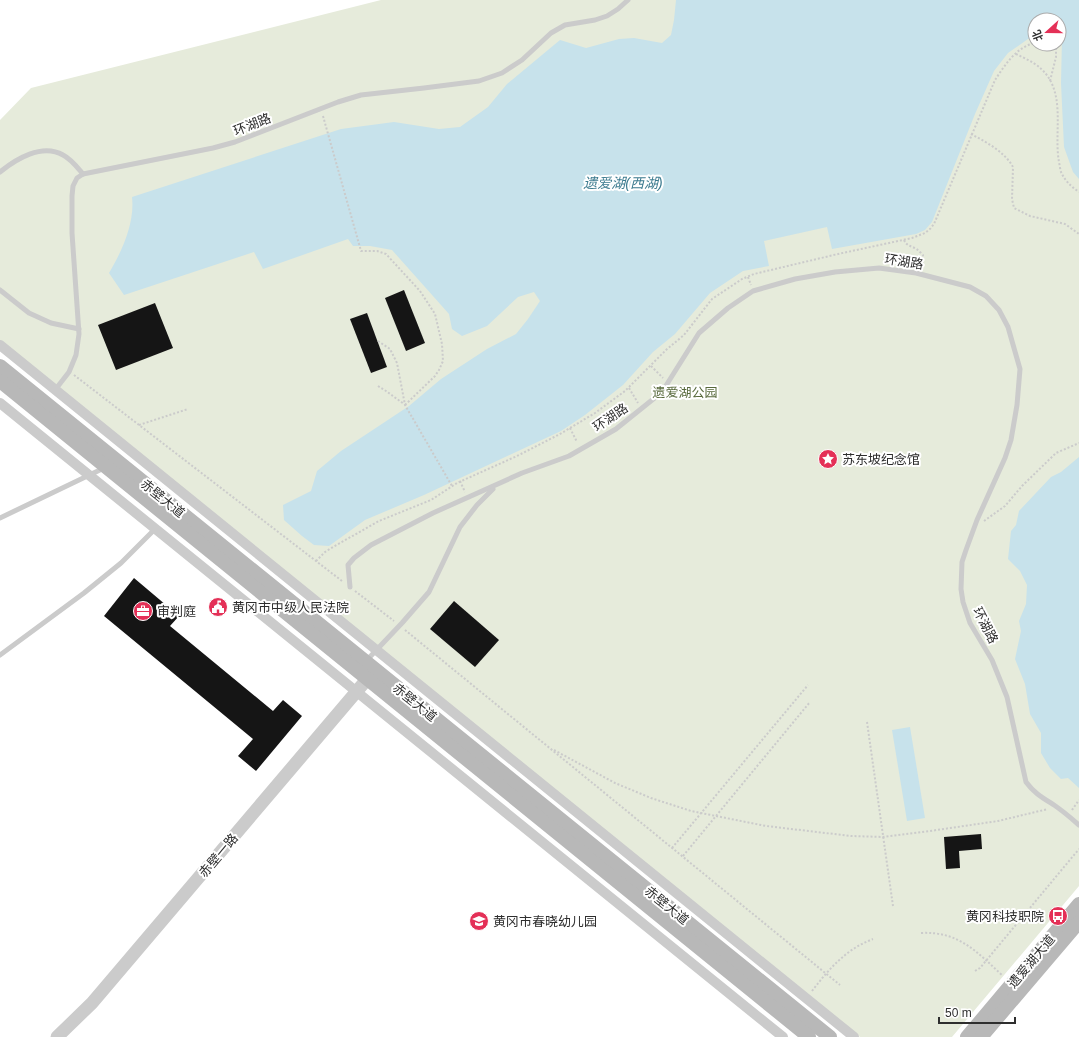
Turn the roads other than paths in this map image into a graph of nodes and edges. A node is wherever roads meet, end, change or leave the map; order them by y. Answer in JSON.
{"nodes":[{"id":1,"x":628,"y":0,"type":"edge"},
{"id":2,"x":0,"y":172,"type":"edge"},
{"id":3,"x":83,"y":174,"type":"junction"},
{"id":4,"x":0,"y":290,"type":"edge"},
{"id":5,"x":79,"y":329,"type":"junction"},
{"id":6,"x":0,"y":345,"type":"edge"},
{"id":7,"x":0,"y":366,"type":"edge"},
{"id":8,"x":0,"y":380,"type":"edge"},
{"id":9,"x":55,"y":390,"type":"junction"},
{"id":10,"x":0,"y":403,"type":"edge"},
{"id":11,"x":107,"y":467,"type":"junction"},
{"id":12,"x":89,"y":475,"type":"junction"},
{"id":13,"x":495,"y":486,"type":"junction"},
{"id":14,"x":0,"y":518,"type":"edge"},
{"id":15,"x":155,"y":529,"type":"junction"},
{"id":16,"x":350,"y":587,"type":"road end"},
{"id":17,"x":376,"y":650,"type":"junction"},
{"id":18,"x":0,"y":655,"type":"edge"},
{"id":19,"x":369,"y":670,"type":"junction"},
{"id":20,"x":356,"y":692,"type":"junction"},
{"id":21,"x":1079,"y":825,"type":"edge"},
{"id":22,"x":1079,"y":904,"type":"edge"},
{"id":23,"x":1079,"y":922,"type":"edge"},
{"id":24,"x":57,"y":1037,"type":"edge"},
{"id":25,"x":783,"y":1037,"type":"edge"},
{"id":26,"x":809,"y":1037,"type":"edge"},
{"id":27,"x":830,"y":1037,"type":"edge"},
{"id":28,"x":854,"y":1037,"type":"edge"},
{"id":29,"x":967,"y":1037,"type":"edge"},
{"id":30,"x":981,"y":1037,"type":"edge"}],
"edges":[{"from":1,"to":3,"type":"lane","name":"环湖路"},
{"from":2,"to":3,"type":"lane"},
{"from":3,"to":5,"type":"lane"},
{"from":4,"to":5,"type":"lane"},
{"from":5,"to":9,"type":"lane"},
{"from":6,"to":9,"type":"street"},
{"from":7,"to":19,"type":"main road","name":"赤壁大道"},
{"from":8,"to":11,"type":"main road","name":"赤壁大道"},
{"from":9,"to":17,"type":"street"},
{"from":10,"to":12,"type":"street"},
{"from":11,"to":12,"type":"lane"},
{"from":11,"to":19,"type":"main road","name":"赤壁大道"},
{"from":12,"to":14,"type":"lane"},
{"from":12,"to":15,"type":"street"},
{"from":13,"to":16,"type":"lane","name":"环湖路"},
{"from":13,"to":17,"type":"lane"},
{"from":13,"to":21,"type":"lane","name":"环湖路"},
{"from":15,"to":18,"type":"lane"},
{"from":15,"to":20,"type":"street"},
{"from":17,"to":19,"type":"lane"},
{"from":17,"to":28,"type":"street"},
{"from":19,"to":20,"type":"street","name":"赤壁一路"},
{"from":19,"to":26,"type":"main road","name":"赤壁大道"},
{"from":19,"to":27,"type":"main road","name":"赤壁大道"},
{"from":20,"to":24,"type":"street","name":"赤壁一路"},
{"from":20,"to":25,"type":"street"},
{"from":22,"to":29,"type":"main road","name":"遗爱湖大道"},
{"from":23,"to":30,"type":"main road","name":"遗爱湖大道"}]}
